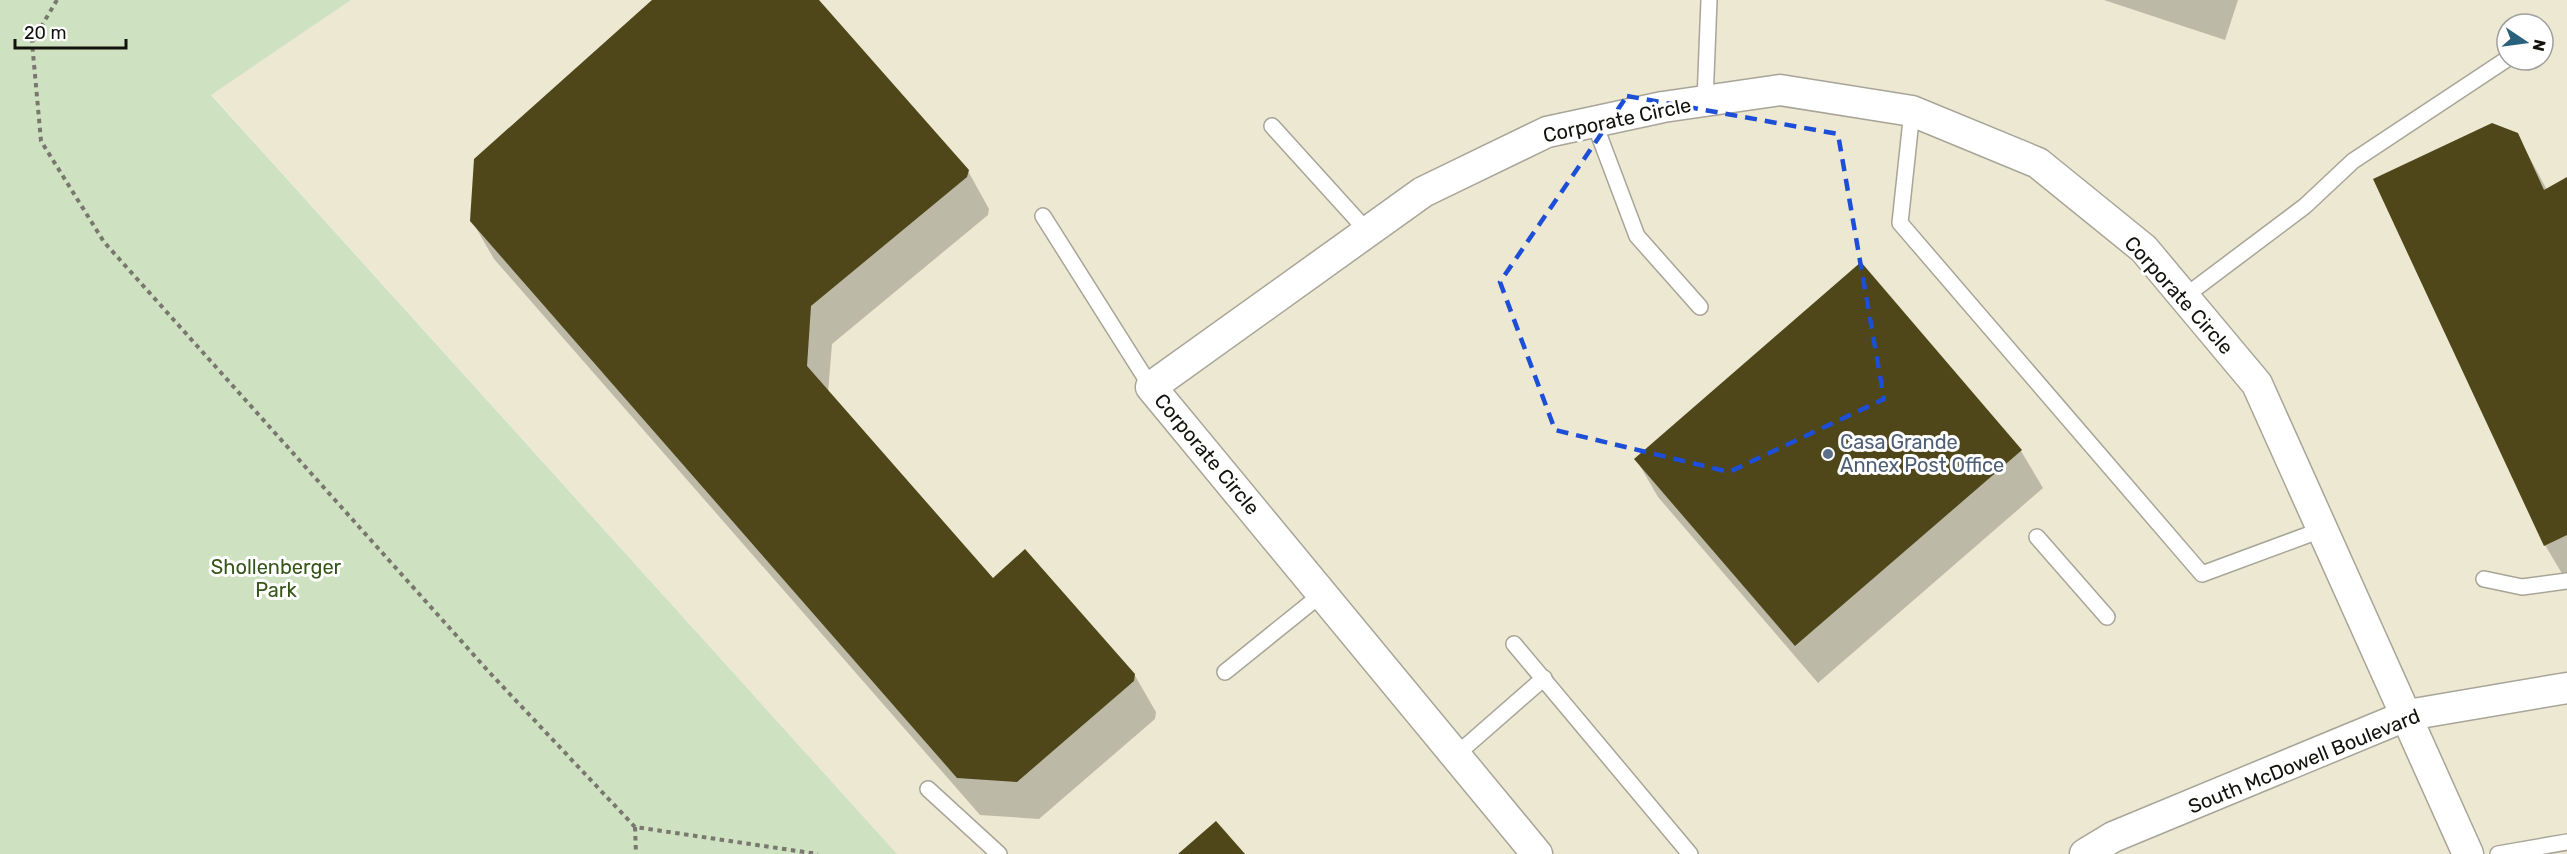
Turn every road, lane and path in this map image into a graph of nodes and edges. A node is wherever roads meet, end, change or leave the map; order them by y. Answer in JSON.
{"nodes":[{"id":1,"x":57,"y":0,"type":"edge"},
{"id":2,"x":1709,"y":0,"type":"edge"},
{"id":3,"x":2495,"y":67,"type":"edge"},
{"id":4,"x":1705,"y":101,"type":"junction"},
{"id":5,"x":1912,"y":111,"type":"junction"},
{"id":6,"x":1594,"y":122,"type":"junction"},
{"id":7,"x":1272,"y":126,"type":"dead end"},
{"id":8,"x":1043,"y":216,"type":"dead end"},
{"id":9,"x":1368,"y":232,"type":"junction"},
{"id":10,"x":2184,"y":297,"type":"junction"},
{"id":11,"x":1700,"y":307,"type":"dead end"},
{"id":12,"x":1151,"y":387,"type":"junction"},
{"id":13,"x":2321,"y":530,"type":"junction"},
{"id":14,"x":2037,"y":537,"type":"dead end"},
{"id":15,"x":2484,"y":579,"type":"dead end"},
{"id":16,"x":2567,"y":581,"type":"edge"},
{"id":17,"x":1323,"y":593,"type":"junction"},
{"id":18,"x":2107,"y":616,"type":"dead end"},
{"id":19,"x":1514,"y":644,"type":"dead end"},
{"id":20,"x":1225,"y":672,"type":"dead end"},
{"id":21,"x":1544,"y":678,"type":"junction"},
{"id":22,"x":2567,"y":688,"type":"edge"},
{"id":23,"x":2408,"y":715,"type":"junction"},
{"id":24,"x":1456,"y":754,"type":"junction"},
{"id":25,"x":928,"y":789,"type":"dead end"},
{"id":26,"x":634,"y":827,"type":"junction"},
{"id":27,"x":2567,"y":842,"type":"edge"},
{"id":28,"x":1686,"y":853,"type":"edge"},
{"id":29,"x":636,"y":854,"type":"edge"},
{"id":30,"x":818,"y":854,"type":"edge"},
{"id":31,"x":999,"y":854,"type":"edge"},
{"id":32,"x":1538,"y":854,"type":"edge"},
{"id":33,"x":2085,"y":854,"type":"edge"},
{"id":34,"x":2468,"y":854,"type":"edge"},
{"id":35,"x":2498,"y":854,"type":"edge"}],
"edges":[{"from":1,"to":26,"type":"path"},
{"from":2,"to":4,"type":"lane"},
{"from":3,"to":10,"type":"lane"},
{"from":4,"to":5,"type":"street","name":"Corporate Circle"},
{"from":4,"to":6,"type":"street","name":"Corporate Circle"},
{"from":5,"to":10,"type":"street","name":"Corporate Circle"},
{"from":5,"to":13,"type":"lane"},
{"from":6,"to":9,"type":"street","name":"Corporate Circle"},
{"from":6,"to":11,"type":"lane"},
{"from":7,"to":9,"type":"lane"},
{"from":8,"to":12,"type":"lane"},
{"from":9,"to":12,"type":"street","name":"Corporate Circle"},
{"from":10,"to":13,"type":"street","name":"Corporate Circle"},
{"from":12,"to":17,"type":"street","name":"Corporate Circle"},
{"from":13,"to":23,"type":"street","name":"Corporate Circle"},
{"from":14,"to":18,"type":"lane"},
{"from":15,"to":16,"type":"lane"},
{"from":17,"to":20,"type":"lane"},
{"from":17,"to":24,"type":"street","name":"Corporate Circle"},
{"from":19,"to":21,"type":"lane"},
{"from":21,"to":24,"type":"lane"},
{"from":21,"to":28,"type":"lane"},
{"from":22,"to":23,"type":"street","name":"South McDowell Boulevard"},
{"from":23,"to":33,"type":"street","name":"South McDowell Boulevard"},
{"from":23,"to":34,"type":"street","name":"Corporate Circle"},
{"from":24,"to":32,"type":"street","name":"Corporate Circle"},
{"from":25,"to":31,"type":"lane"},
{"from":26,"to":29,"type":"path"},
{"from":26,"to":30,"type":"path"},
{"from":27,"to":35,"type":"lane"}]}
